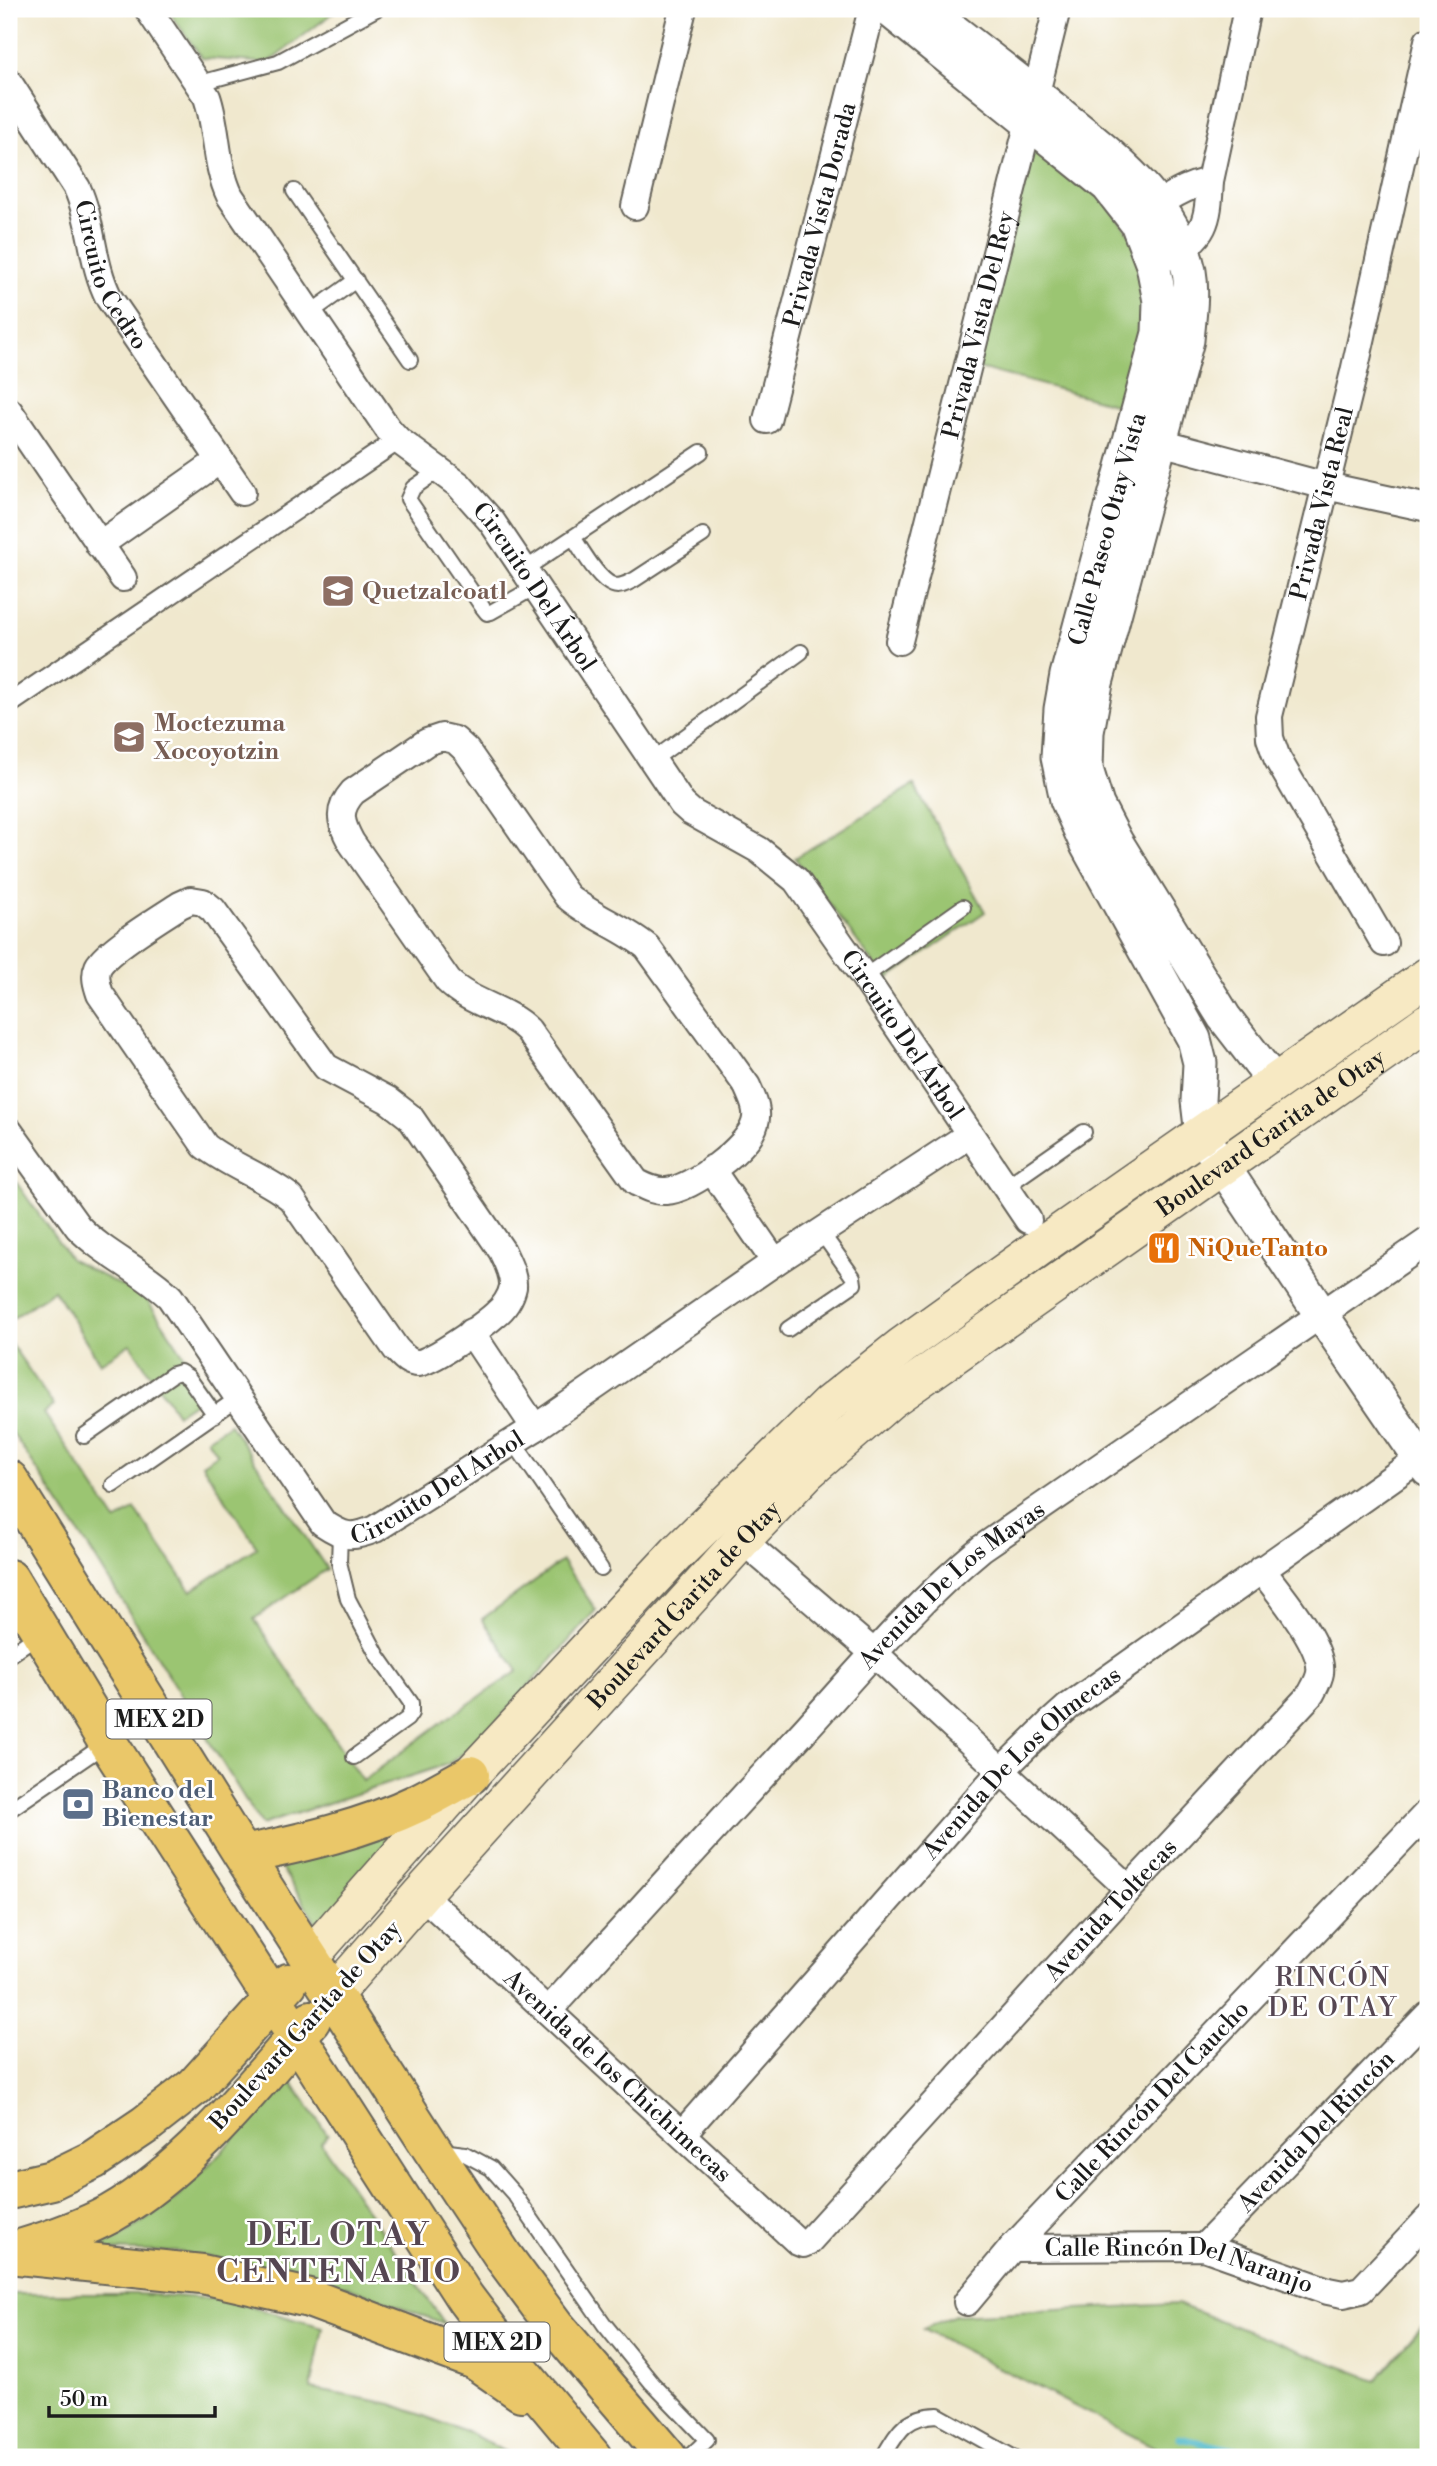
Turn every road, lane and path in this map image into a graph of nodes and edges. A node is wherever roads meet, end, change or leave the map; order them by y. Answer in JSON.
{"nodes":[{"id":1,"x":148,"y":9,"type":"edge"},
{"id":2,"x":376,"y":9,"type":"edge"},
{"id":3,"x":683,"y":9,"type":"edge"},
{"id":4,"x":872,"y":9,"type":"edge"},
{"id":5,"x":888,"y":9,"type":"edge"},
{"id":6,"x":926,"y":9,"type":"edge"},
{"id":7,"x":1057,"y":9,"type":"edge"},
{"id":8,"x":1247,"y":9,"type":"edge"},
{"id":9,"x":1428,"y":41,"type":"edge"},
{"id":10,"x":9,"y":82,"type":"edge"},
{"id":11,"x":200,"y":83,"type":"junction"},
{"id":12,"x":1033,"y":108,"type":"junction"},
{"id":13,"x":1210,"y":181,"type":"junction"},
{"id":14,"x":294,"y":191,"type":"dead end"},
{"id":15,"x":635,"y":205,"type":"dead end"},
{"id":16,"x":1147,"y":214,"type":"junction"},
{"id":17,"x":1168,"y":257,"type":"junction"},
{"id":18,"x":356,"y":281,"type":"junction"},
{"id":19,"x":310,"y":313,"type":"junction"},
{"id":20,"x":410,"y":360,"type":"dead end"},
{"id":21,"x":9,"y":411,"type":"edge"},
{"id":22,"x":767,"y":420,"type":"dead end"},
{"id":23,"x":1145,"y":439,"type":"junction"},
{"id":24,"x":398,"y":440,"type":"junction"},
{"id":25,"x":701,"y":452,"type":"dead end"},
{"id":26,"x":220,"y":460,"type":"junction"},
{"id":27,"x":439,"y":470,"type":"junction"},
{"id":28,"x":1325,"y":486,"type":"junction"},
{"id":29,"x":242,"y":492,"type":"dead end"},
{"id":30,"x":1428,"y":508,"type":"edge"},
{"id":31,"x":703,"y":535,"type":"dead end"},
{"id":32,"x":573,"y":537,"type":"junction"},
{"id":33,"x":99,"y":545,"type":"junction"},
{"id":34,"x":123,"y":578,"type":"dead end"},
{"id":35,"x":531,"y":578,"type":"junction"},
{"id":36,"x":899,"y":642,"type":"dead end"},
{"id":37,"x":801,"y":652,"type":"dead end"},
{"id":38,"x":1081,"y":679,"type":"junction"},
{"id":39,"x":9,"y":704,"type":"edge"},
{"id":40,"x":653,"y":760,"type":"junction"},
{"id":41,"x":963,"y":907,"type":"dead end"},
{"id":42,"x":1384,"y":943,"type":"dead end"},
{"id":43,"x":864,"y":976,"type":"junction"},
{"id":44,"x":1428,"y":976,"type":"edge"},
{"id":45,"x":1224,"y":1017,"type":"junction"},
{"id":46,"x":1428,"y":1022,"type":"edge"},
{"id":47,"x":1194,"y":1039,"type":"junction"},
{"id":48,"x":1275,"y":1083,"type":"junction"},
{"id":49,"x":9,"y":1131,"type":"edge"},
{"id":50,"x":1084,"y":1132,"type":"dead end"},
{"id":51,"x":969,"y":1135,"type":"junction"},
{"id":52,"x":1202,"y":1135,"type":"junction"},
{"id":53,"x":1223,"y":1165,"type":"junction"},
{"id":54,"x":711,"y":1169,"type":"junction"},
{"id":55,"x":1005,"y":1187,"type":"junction"},
{"id":56,"x":1028,"y":1220,"type":"dead end"},
{"id":57,"x":821,"y":1232,"type":"junction"},
{"id":58,"x":1428,"y":1241,"type":"edge"},
{"id":59,"x":775,"y":1262,"type":"junction"},
{"id":60,"x":1321,"y":1314,"type":"junction"},
{"id":61,"x":788,"y":1329,"type":"dead end"},
{"id":62,"x":471,"y":1332,"type":"junction"},
{"id":63,"x":238,"y":1398,"type":"junction"},
{"id":64,"x":215,"y":1415,"type":"junction"},
{"id":65,"x":524,"y":1434,"type":"junction"},
{"id":66,"x":84,"y":1436,"type":"dead end"},
{"id":67,"x":1424,"y":1464,"type":"edge"},
{"id":68,"x":9,"y":1480,"type":"edge"},
{"id":69,"x":113,"y":1485,"type":"dead end"},
{"id":70,"x":340,"y":1535,"type":"junction"},
{"id":71,"x":742,"y":1540,"type":"junction"},
{"id":72,"x":601,"y":1569,"type":"dead end"},
{"id":73,"x":1261,"y":1569,"type":"junction"},
{"id":74,"x":9,"y":1579,"type":"edge"},
{"id":75,"x":42,"y":1632,"type":"junction"},
{"id":76,"x":874,"y":1653,"type":"junction"},
{"id":77,"x":9,"y":1655,"type":"edge"},
{"id":78,"x":108,"y":1742,"type":"junction"},
{"id":79,"x":354,"y":1757,"type":"dead end"},
{"id":80,"x":1001,"y":1771,"type":"junction"},
{"id":81,"x":470,"y":1775,"type":"junction"},
{"id":82,"x":9,"y":1810,"type":"edge"},
{"id":83,"x":1428,"y":1812,"type":"edge"},
{"id":84,"x":243,"y":1854,"type":"junction"},
{"id":85,"x":1129,"y":1889,"type":"junction"},
{"id":86,"x":421,"y":1894,"type":"junction"},
{"id":87,"x":309,"y":1958,"type":"junction"},
{"id":88,"x":333,"y":1995,"type":"junction"},
{"id":89,"x":274,"y":2001,"type":"junction"},
{"id":90,"x":548,"y":2011,"type":"junction"},
{"id":91,"x":1428,"y":2015,"type":"edge"},
{"id":92,"x":296,"y":2038,"type":"junction"},
{"id":93,"x":682,"y":2134,"type":"junction"},
{"id":94,"x":432,"y":2149,"type":"junction"},
{"id":95,"x":9,"y":2190,"type":"edge"},
{"id":96,"x":1428,"y":2219,"type":"edge"},
{"id":97,"x":816,"y":2236,"type":"joint"},
{"id":98,"x":1204,"y":2247,"type":"junction"},
{"id":99,"x":1012,"y":2248,"type":"junction"},
{"id":100,"x":9,"y":2253,"type":"edge"},
{"id":101,"x":967,"y":2302,"type":"dead end"},
{"id":102,"x":588,"y":2451,"type":"edge"},
{"id":103,"x":667,"y":2457,"type":"edge"},
{"id":104,"x":690,"y":2457,"type":"edge"},
{"id":105,"x":883,"y":2457,"type":"edge"},
{"id":106,"x":1013,"y":2457,"type":"edge"}],
"edges":[{"from":1,"to":11,"type":"street","name":"Circuito Del Árbol"},
{"from":2,"to":11,"type":"lane"},
{"from":3,"to":15,"type":"street"},
{"from":4,"to":22,"type":"street","name":"Privada Vista Dorada"},
{"from":5,"to":12,"type":"street","name":"Calle Paseo Otay Vista"},
{"from":6,"to":12,"type":"street","name":"Calle Paseo Otay Vista"},
{"from":7,"to":12,"type":"street","name":"Privada Vista Del Rey"},
{"from":8,"to":13,"type":"street"},
{"from":9,"to":28,"type":"street","name":"Privada Vista Real"},
{"from":10,"to":26,"type":"street","name":"Circuito Cedro"},
{"from":11,"to":19,"type":"street","name":"Circuito Del Árbol"},
{"from":12,"to":16,"type":"street","name":"Calle Paseo Otay Vista"},
{"from":12,"to":36,"type":"street","name":"Privada Vista Del Rey"},
{"from":13,"to":16,"type":"street"},
{"from":13,"to":17,"type":"street"},
{"from":14,"to":18,"type":"lane"},
{"from":16,"to":17,"type":"street","name":"Calle Paseo Otay Vista"},
{"from":17,"to":23,"type":"street","name":"Calle Paseo Otay Vista"},
{"from":18,"to":19,"type":"lane"},
{"from":18,"to":20,"type":"lane"},
{"from":19,"to":24,"type":"street","name":"Circuito Del Árbol"},
{"from":21,"to":33,"type":"street"},
{"from":23,"to":28,"type":"street"},
{"from":23,"to":38,"type":"street","name":"Calle Paseo Otay Vista"},
{"from":24,"to":27,"type":"street","name":"Circuito Del Árbol"},
{"from":24,"to":39,"type":"street"},
{"from":25,"to":32,"type":"lane"},
{"from":26,"to":29,"type":"street","name":"Circuito Cedro"},
{"from":26,"to":33,"type":"street"},
{"from":27,"to":35,"type":"street","name":"Circuito Del Árbol"},
{"from":27,"to":35,"type":"lane"},
{"from":28,"to":30,"type":"street"},
{"from":28,"to":42,"type":"street","name":"Privada Vista Real"},
{"from":31,"to":32,"type":"lane"},
{"from":32,"to":35,"type":"lane"},
{"from":33,"to":34,"type":"street"},
{"from":35,"to":40,"type":"street","name":"Circuito Del Árbol"},
{"from":37,"to":40,"type":"lane"},
{"from":38,"to":45,"type":"street","name":"Calle Paseo Otay Vista"},
{"from":38,"to":47,"type":"street","name":"Calle Paseo Otay Vista"},
{"from":40,"to":43,"type":"street","name":"Circuito Del Árbol"},
{"from":41,"to":43,"type":"lane"},
{"from":43,"to":51,"type":"street","name":"Circuito Del Árbol"},
{"from":44,"to":48,"type":"main road","name":"Boulevard Garita de Otay"},
{"from":45,"to":47,"type":"street"},
{"from":45,"to":48,"type":"street","name":"Calle Paseo Otay Vista"},
{"from":46,"to":53,"type":"main road","name":"Boulevard Garita de Otay"},
{"from":47,"to":52,"type":"street","name":"Calle Paseo Otay Vista"},
{"from":48,"to":52,"type":"main road","name":"Boulevard Garita de Otay"},
{"from":49,"to":63,"type":"street","name":"Circuito Del Árbol"},
{"from":50,"to":55,"type":"lane"},
{"from":51,"to":55,"type":"street","name":"Circuito Del Árbol"},
{"from":51,"to":57,"type":"street","name":"Circuito Del Árbol"},
{"from":52,"to":53,"type":"street"},
{"from":52,"to":81,"type":"main road","name":"Boulevard Garita de Otay"},
{"from":53,"to":60,"type":"street"},
{"from":53,"to":71,"type":"main road","name":"Boulevard Garita de Otay"},
{"from":54,"to":54,"type":"street"},
{"from":54,"to":59,"type":"street"},
{"from":55,"to":56,"type":"street","name":"Circuito Del Árbol"},
{"from":57,"to":59,"type":"street","name":"Circuito Del Árbol"},
{"from":57,"to":61,"type":"lane"},
{"from":58,"to":60,"type":"street","name":"Avenida De Los Mayas"},
{"from":59,"to":65,"type":"street","name":"Circuito Del Árbol"},
{"from":60,"to":67,"type":"street"},
{"from":60,"to":76,"type":"street","name":"Avenida De Los Mayas"},
{"from":62,"to":62,"type":"street"},
{"from":62,"to":65,"type":"street"},
{"from":63,"to":64,"type":"lane"},
{"from":63,"to":70,"type":"street","name":"Circuito Del Árbol"},
{"from":64,"to":66,"type":"lane"},
{"from":64,"to":69,"type":"lane"},
{"from":65,"to":70,"type":"street","name":"Circuito Del Árbol"},
{"from":65,"to":72,"type":"lane"},
{"from":67,"to":73,"type":"street","name":"Avenida De Los Olmecas"},
{"from":68,"to":84,"type":"highway","number":"MEX 2D"},
{"from":70,"to":79,"type":"lane"},
{"from":71,"to":76,"type":"street"},
{"from":71,"to":86,"type":"main road","name":"Boulevard Garita de Otay"},
{"from":73,"to":80,"type":"street","name":"Avenida De Los Olmecas"},
{"from":73,"to":85,"type":"street","name":"Avenida Toltecas"},
{"from":74,"to":75,"type":"highway","number":"MEX 2D"},
{"from":75,"to":77,"type":"lane"},
{"from":75,"to":78,"type":"highway","number":"MEX 2D"},
{"from":76,"to":80,"type":"street"},
{"from":76,"to":90,"type":"street","name":"Avenida De Los Mayas"},
{"from":78,"to":82,"type":"lane"},
{"from":78,"to":89,"type":"highway","number":"MEX 2D"},
{"from":80,"to":85,"type":"street"},
{"from":80,"to":93,"type":"street","name":"Avenida De Los Olmecas"},
{"from":81,"to":84,"type":"highway"},
{"from":81,"to":87,"type":"main road","name":"Boulevard Garita de Otay"},
{"from":83,"to":99,"type":"street","name":"Calle Rincón Del Caucho"},
{"from":84,"to":87,"type":"highway","number":"MEX 2D"},
{"from":85,"to":97,"type":"street","name":"Avenida Toltecas"},
{"from":86,"to":88,"type":"main road","name":"Boulevard Garita de Otay"},
{"from":86,"to":90,"type":"street","name":"Avenida de los Chichimecas"},
{"from":87,"to":88,"type":"highway","number":"MEX 2D"},
{"from":87,"to":89,"type":"highway","name":"Boulevard Garita de Otay"},
{"from":88,"to":92,"type":"highway","name":"Boulevard Garita de Otay"},
{"from":88,"to":94,"type":"highway","number":"MEX 2D"},
{"from":89,"to":92,"type":"highway","number":"MEX 2D"},
{"from":89,"to":95,"type":"highway","name":"Boulevard Garita de Otay"},
{"from":90,"to":93,"type":"street","name":"Avenida de los Chichimecas"},
{"from":91,"to":98,"type":"street","name":"Avenida Del Rincón"},
{"from":92,"to":100,"type":"highway","name":"Boulevard Garita de Otay"},
{"from":92,"to":102,"type":"highway","number":"MEX 2D"},
{"from":93,"to":97,"type":"street","name":"Avenida de los Chichimecas"},
{"from":94,"to":103,"type":"highway","number":"MEX 2D"},
{"from":94,"to":104,"type":"lane"},
{"from":96,"to":98,"type":"street","name":"Calle Rincón Del Naranjo"},
{"from":98,"to":99,"type":"street","name":"Calle Rincón Del Naranjo"},
{"from":99,"to":101,"type":"street","name":"Calle Rincón Del Caucho"},
{"from":100,"to":102,"type":"highway"},
{"from":105,"to":106,"type":"lane"}]}
